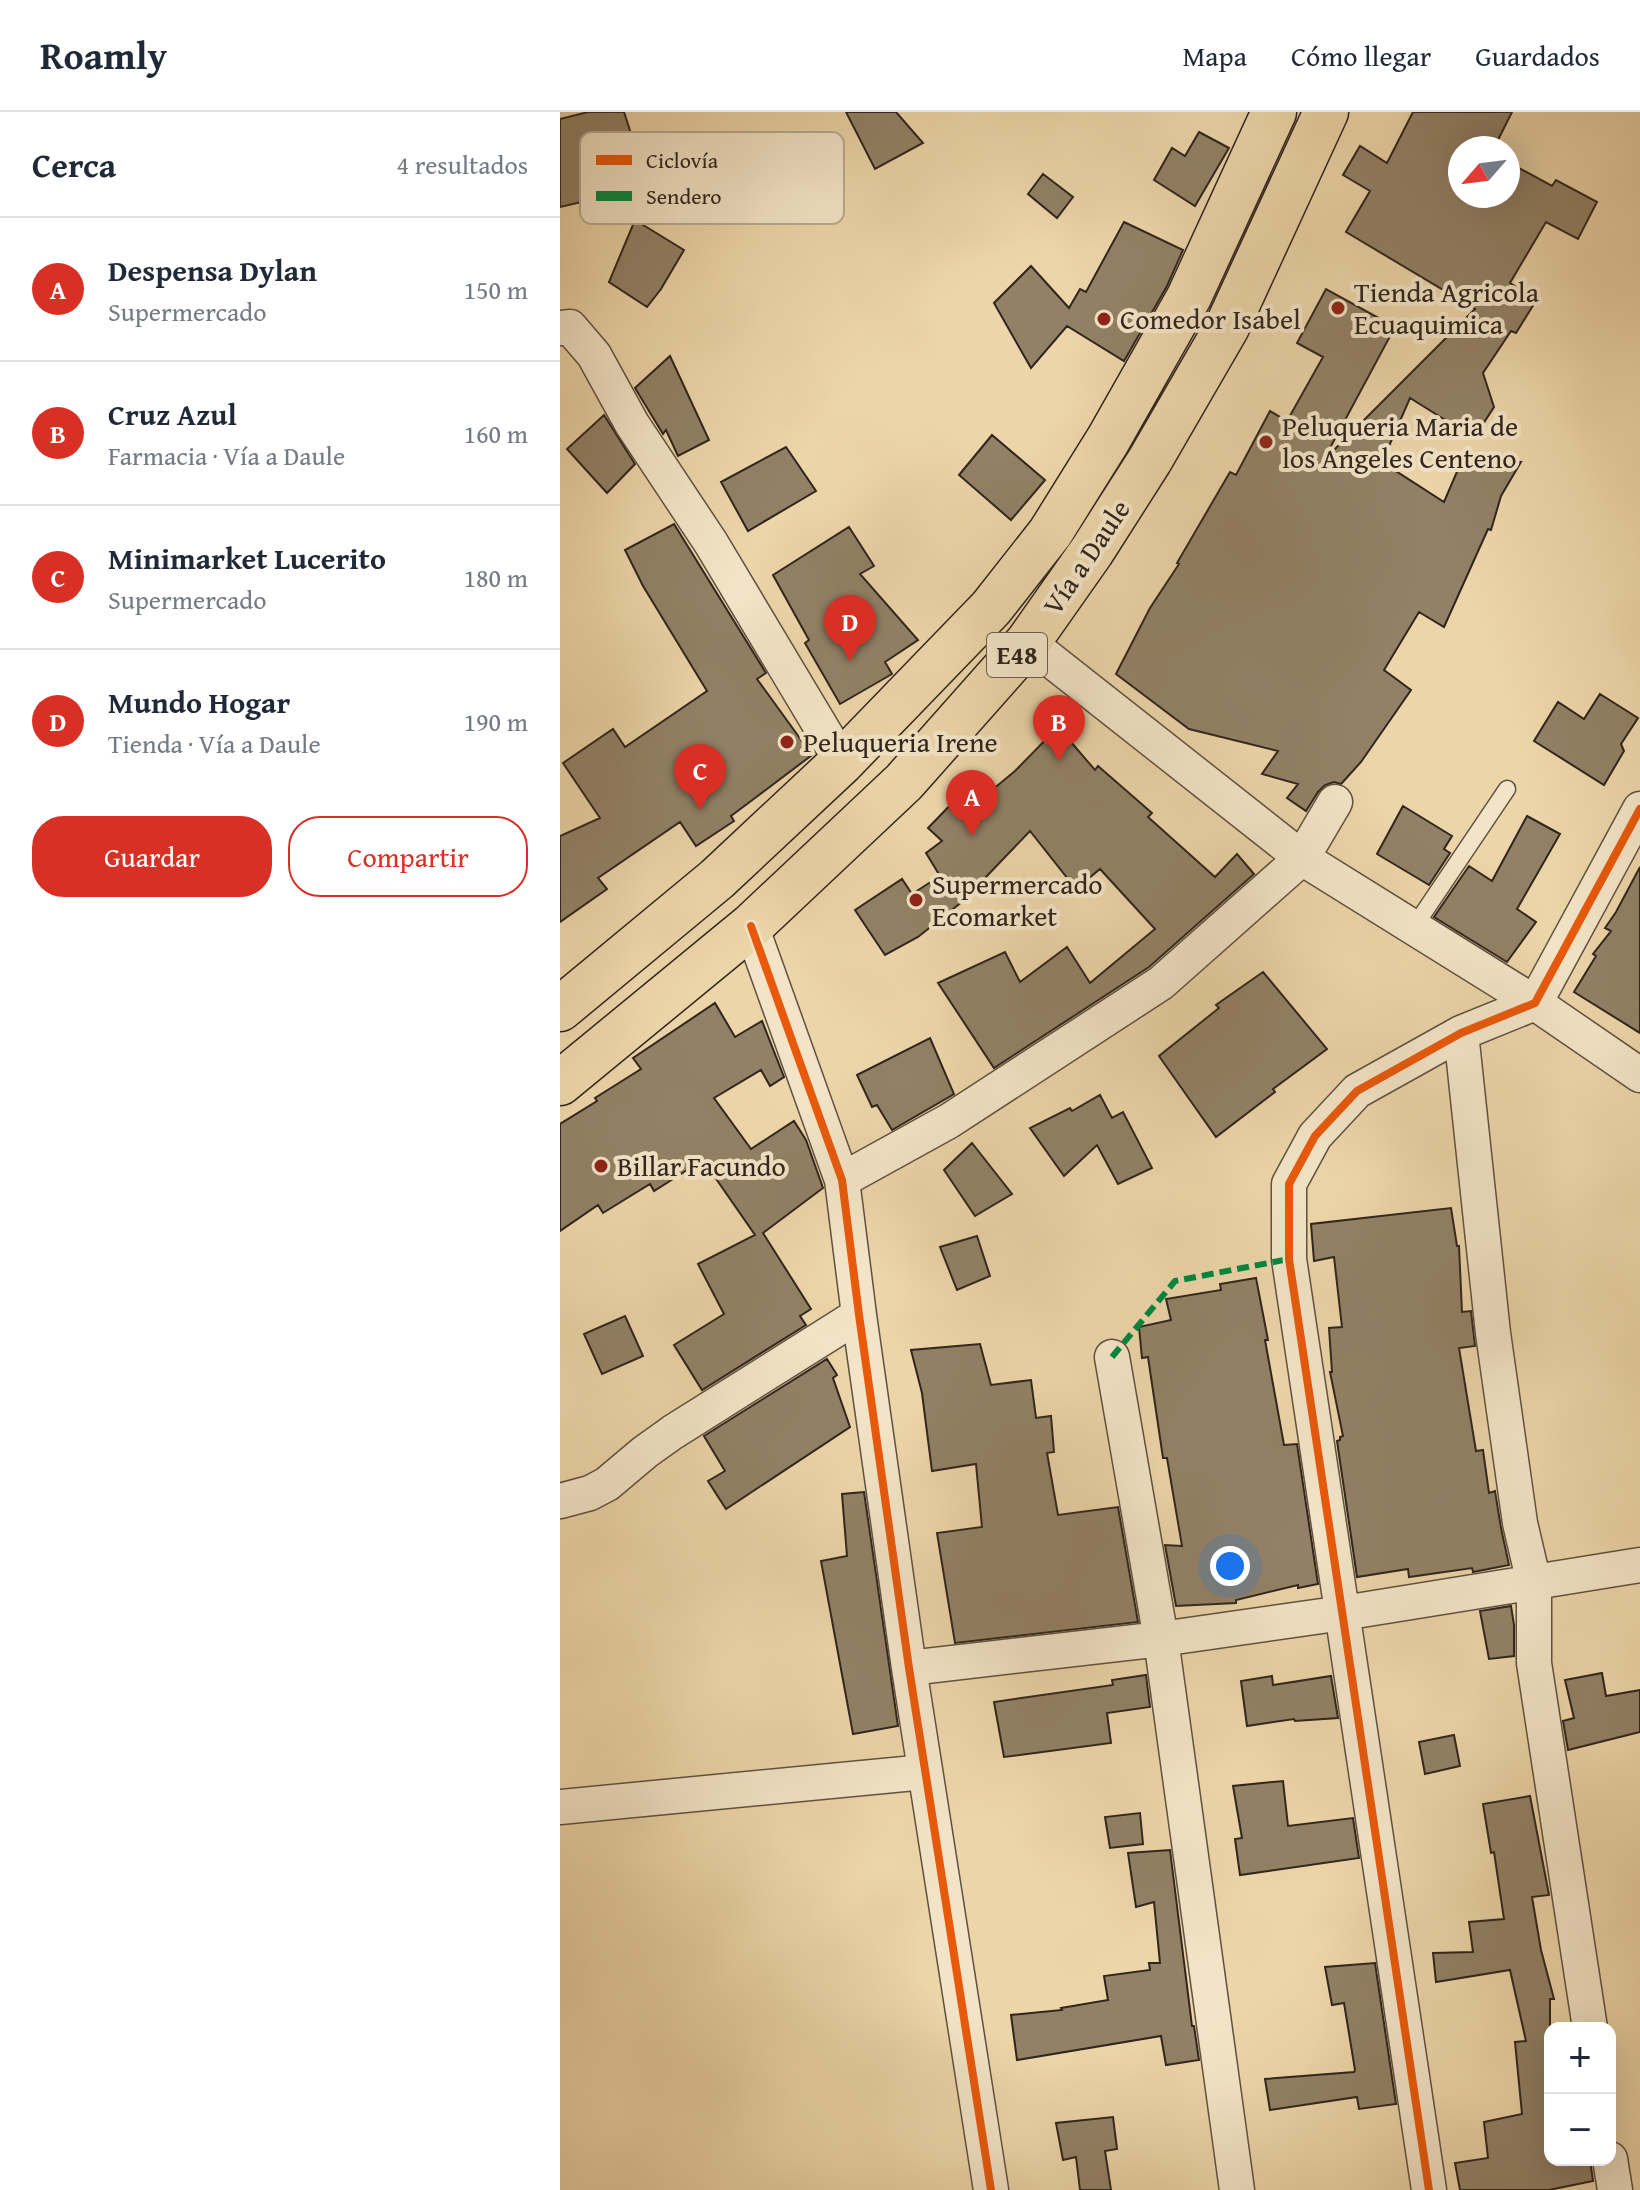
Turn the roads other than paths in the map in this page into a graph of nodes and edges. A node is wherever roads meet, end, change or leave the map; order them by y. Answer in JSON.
{"nodes":[{"id":1,"x":1274,"y":112,"type":"edge"},
{"id":2,"x":1326,"y":112,"type":"edge"},
{"id":3,"x":560,"y":328,"type":"edge"},
{"id":4,"x":1028,"y":642,"type":"junction"},
{"id":5,"x":842,"y":762,"type":"junction"},
{"id":6,"x":1507,"y":789,"type":"dead end"},
{"id":7,"x":1335,"y":802,"type":"dead end"},
{"id":8,"x":1640,"y":809,"type":"edge"},
{"id":9,"x":1302,"y":858,"type":"junction"},
{"id":10,"x":751,"y":926,"type":"junction"},
{"id":11,"x":1414,"y":927,"type":"junction"},
{"id":12,"x":1535,"y":1003,"type":"junction"},
{"id":13,"x":560,"y":1009,"type":"edge"},
{"id":14,"x":1461,"y":1033,"type":"junction"},
{"id":15,"x":1640,"y":1075,"type":"edge"},
{"id":16,"x":560,"y":1083,"type":"edge"},
{"id":17,"x":842,"y":1180,"type":"junction"},
{"id":18,"x":859,"y":1315,"type":"junction"},
{"id":19,"x":1112,"y":1357,"type":"dead end"},
{"id":20,"x":560,"y":1501,"type":"edge"},
{"id":21,"x":1640,"y":1565,"type":"edge"},
{"id":22,"x":1534,"y":1583,"type":"junction"},
{"id":23,"x":1343,"y":1613,"type":"junction"},
{"id":24,"x":1161,"y":1639,"type":"junction"},
{"id":25,"x":909,"y":1668,"type":"junction"},
{"id":26,"x":925,"y":1772,"type":"junction"},
{"id":27,"x":560,"y":1807,"type":"edge"},
{"id":28,"x":1589,"y":2022,"type":"edge"},
{"id":29,"x":1611,"y":2166,"type":"edge"},
{"id":30,"x":991,"y":2190,"type":"edge"},
{"id":31,"x":1237,"y":2190,"type":"edge"},
{"id":32,"x":1429,"y":2190,"type":"edge"},
{"id":33,"x":1615,"y":2190,"type":"edge"}],
"edges":[{"from":1,"to":5,"type":"highway","name":"Vía a Daule","number":"E48"},
{"from":2,"to":4,"type":"highway","name":"Vía a Daule","number":"E48"},
{"from":3,"to":5,"type":"street"},
{"from":4,"to":9,"type":"street"},
{"from":4,"to":10,"type":"highway","name":"Vía a Daule","number":"E48"},
{"from":5,"to":13,"type":"highway","name":"Vía a Daule","number":"E48"},
{"from":6,"to":11,"type":"lane"},
{"from":7,"to":9,"type":"street"},
{"from":8,"to":12,"type":"street"},
{"from":9,"to":11,"type":"street"},
{"from":9,"to":17,"type":"street"},
{"from":10,"to":16,"type":"highway","name":"Vía a Daule","number":"E48"},
{"from":10,"to":17,"type":"street"},
{"from":11,"to":12,"type":"street"},
{"from":12,"to":14,"type":"street"},
{"from":12,"to":15,"type":"street"},
{"from":14,"to":22,"type":"street"},
{"from":14,"to":23,"type":"street"},
{"from":17,"to":18,"type":"street"},
{"from":18,"to":20,"type":"street"},
{"from":18,"to":25,"type":"street"},
{"from":19,"to":24,"type":"street"},
{"from":21,"to":22,"type":"street"},
{"from":22,"to":23,"type":"street"},
{"from":22,"to":28,"type":"street"},
{"from":23,"to":24,"type":"street"},
{"from":23,"to":32,"type":"street"},
{"from":24,"to":25,"type":"street"},
{"from":24,"to":31,"type":"street"},
{"from":25,"to":26,"type":"street"},
{"from":26,"to":27,"type":"street"},
{"from":26,"to":30,"type":"street"},
{"from":29,"to":33,"type":"street"}]}
